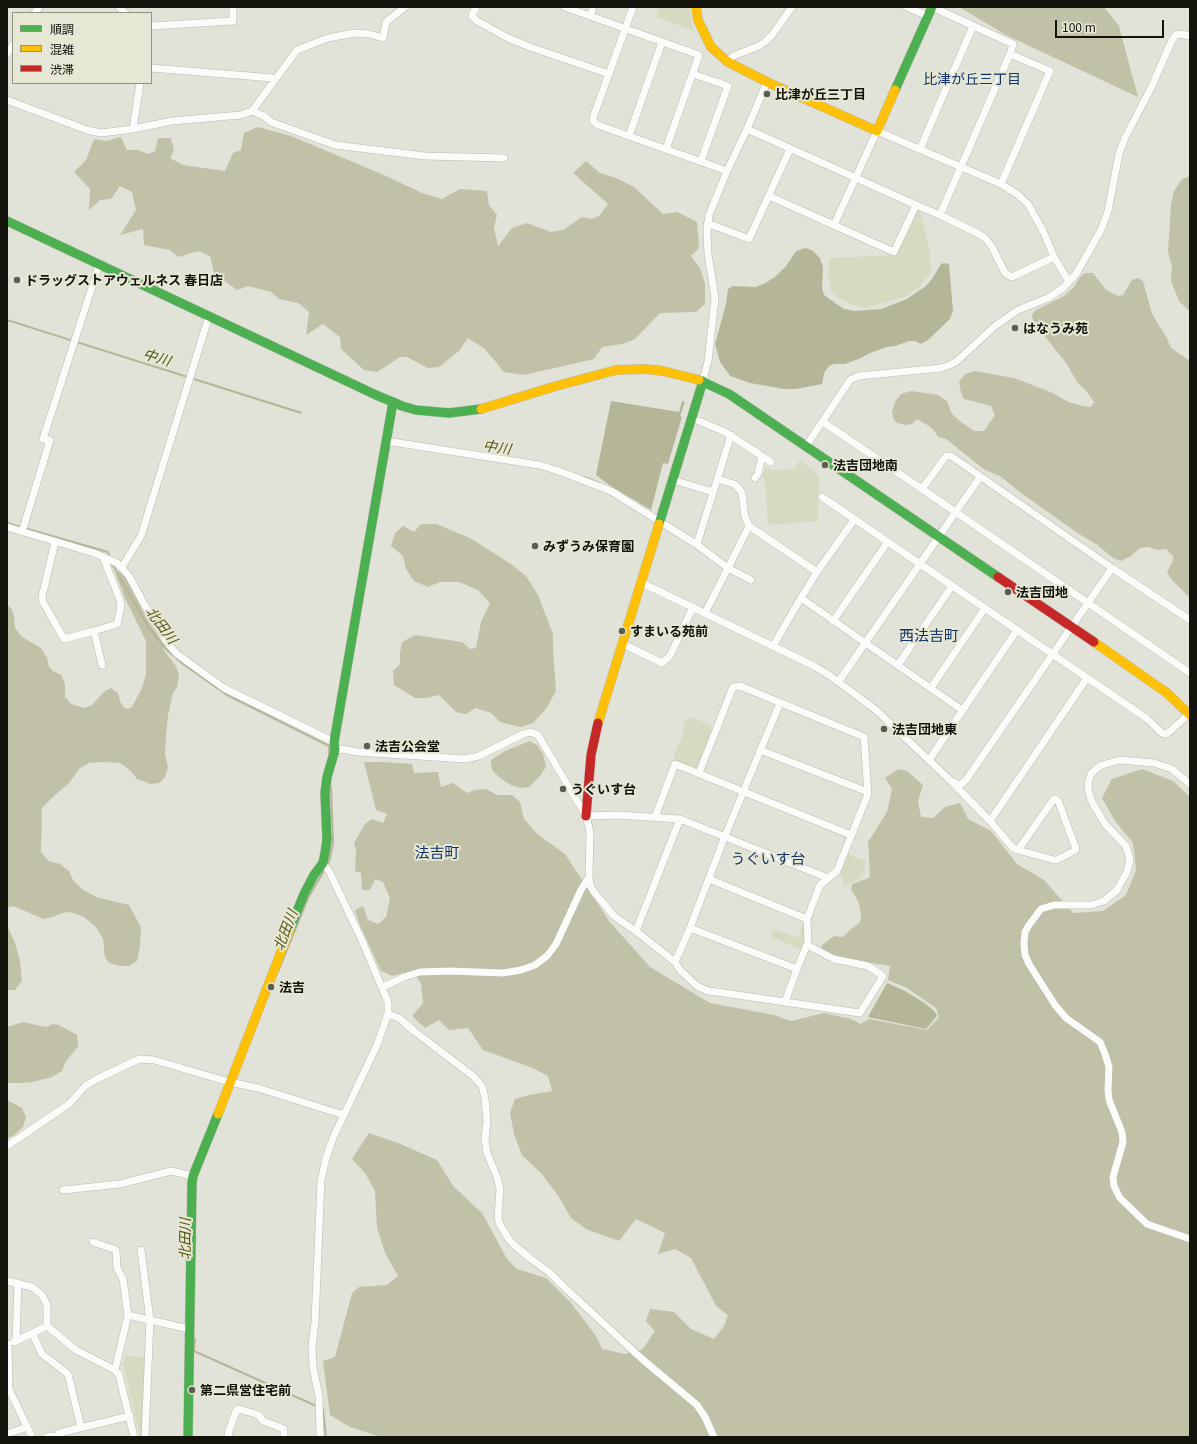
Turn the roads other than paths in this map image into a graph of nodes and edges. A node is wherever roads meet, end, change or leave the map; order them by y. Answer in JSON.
{"nodes":[{"id":1,"x":233,"y":7,"type":"edge"},
{"id":2,"x":405,"y":7,"type":"edge"},
{"id":3,"x":476,"y":7,"type":"edge"},
{"id":4,"x":565,"y":7,"type":"edge"},
{"id":5,"x":593,"y":7,"type":"edge"},
{"id":6,"x":633,"y":7,"type":"edge"},
{"id":7,"x":696,"y":7,"type":"edge"},
{"id":8,"x":792,"y":7,"type":"edge"},
{"id":9,"x":907,"y":7,"type":"edge"},
{"id":10,"x":930,"y":10,"type":"edge"},
{"id":11,"x":590,"y":16,"type":"junction"},
{"id":12,"x":973,"y":26,"type":"junction"},
{"id":13,"x":152,"y":27,"type":"edge"},
{"id":14,"x":625,"y":29,"type":"junction"},
{"id":15,"x":1190,"y":36,"type":"edge"},
{"id":16,"x":662,"y":42,"type":"junction"},
{"id":17,"x":1010,"y":54,"type":"junction"},
{"id":18,"x":728,"y":62,"type":"junction"},
{"id":19,"x":152,"y":68,"type":"edge"},
{"id":20,"x":609,"y":74,"type":"junction"},
{"id":21,"x":693,"y":74,"type":"junction"},
{"id":22,"x":274,"y":80,"type":"junction"},
{"id":23,"x":767,"y":82,"type":"junction"},
{"id":24,"x":140,"y":84,"type":"edge"},
{"id":25,"x":7,"y":100,"type":"edge"},
{"id":26,"x":252,"y":111,"type":"junction"},
{"id":27,"x":133,"y":129,"type":"junction"},
{"id":28,"x":747,"y":129,"type":"junction"},
{"id":29,"x":877,"y":131,"type":"junction"},
{"id":30,"x":629,"y":136,"type":"junction"},
{"id":31,"x":666,"y":149,"type":"junction"},
{"id":32,"x":790,"y":149,"type":"junction"},
{"id":33,"x":920,"y":149,"type":"junction"},
{"id":34,"x":504,"y":158,"type":"dead end"},
{"id":35,"x":701,"y":162,"type":"junction"},
{"id":36,"x":961,"y":167,"type":"junction"},
{"id":37,"x":727,"y":171,"type":"junction"},
{"id":38,"x":856,"y":178,"type":"junction"},
{"id":39,"x":1001,"y":184,"type":"junction"},
{"id":40,"x":769,"y":196,"type":"junction"},
{"id":41,"x":916,"y":205,"type":"junction"},
{"id":42,"x":940,"y":215,"type":"junction"},
{"id":43,"x":7,"y":221,"type":"edge"},
{"id":44,"x":708,"y":224,"type":"junction"},
{"id":45,"x":834,"y":225,"type":"junction"},
{"id":46,"x":1054,"y":257,"type":"junction"},
{"id":47,"x":99,"y":264,"type":"junction"},
{"id":48,"x":1069,"y":282,"type":"junction"},
{"id":49,"x":209,"y":316,"type":"junction"},
{"id":50,"x":703,"y":381,"type":"junction"},
{"id":51,"x":393,"y":402,"type":"junction"},
{"id":52,"x":699,"y":421,"type":"dead end"},
{"id":53,"x":822,"y":422,"type":"junction"},
{"id":54,"x":730,"y":435,"type":"junction"},
{"id":55,"x":387,"y":440,"type":"junction"},
{"id":56,"x":806,"y":446,"type":"junction"},
{"id":57,"x":762,"y":456,"type":"junction"},
{"id":58,"x":771,"y":462,"type":"dead end"},
{"id":59,"x":980,"y":477,"type":"junction"},
{"id":60,"x":755,"y":478,"type":"dead end"},
{"id":61,"x":717,"y":479,"type":"junction"},
{"id":62,"x":673,"y":480,"type":"junction"},
{"id":63,"x":922,"y":489,"type":"junction"},
{"id":64,"x":713,"y":492,"type":"junction"},
{"id":65,"x":822,"y":497,"type":"dead end"},
{"id":66,"x":956,"y":512,"type":"junction"},
{"id":67,"x":854,"y":520,"type":"junction"},
{"id":68,"x":661,"y":521,"type":"junction"},
{"id":69,"x":749,"y":526,"type":"junction"},
{"id":70,"x":7,"y":527,"type":"edge"},
{"id":71,"x":23,"y":529,"type":"junction"},
{"id":72,"x":938,"y":536,"type":"junction"},
{"id":73,"x":55,"y":542,"type":"junction"},
{"id":74,"x":887,"y":542,"type":"junction"},
{"id":75,"x":697,"y":544,"type":"junction"},
{"id":76,"x":106,"y":558,"type":"junction"},
{"id":77,"x":920,"y":564,"type":"junction"},
{"id":78,"x":120,"y":565,"type":"junction"},
{"id":79,"x":728,"y":568,"type":"junction"},
{"id":80,"x":1112,"y":568,"type":"junction"},
{"id":81,"x":817,"y":572,"type":"junction"},
{"id":82,"x":751,"y":580,"type":"dead end"},
{"id":83,"x":642,"y":583,"type":"junction"},
{"id":84,"x":952,"y":586,"type":"junction"},
{"id":85,"x":801,"y":598,"type":"junction"},
{"id":86,"x":1088,"y":602,"type":"junction"},
{"id":87,"x":693,"y":607,"type":"junction"},
{"id":88,"x":985,"y":608,"type":"junction"},
{"id":89,"x":705,"y":613,"type":"junction"},
{"id":90,"x":1190,"y":620,"type":"edge"},
{"id":91,"x":833,"y":621,"type":"junction"},
{"id":92,"x":1070,"y":628,"type":"junction"},
{"id":93,"x":1017,"y":630,"type":"junction"},
{"id":94,"x":94,"y":631,"type":"junction"},
{"id":95,"x":623,"y":644,"type":"junction"},
{"id":96,"x":865,"y":644,"type":"junction"},
{"id":97,"x":773,"y":646,"type":"junction"},
{"id":98,"x":1052,"y":654,"type":"junction"},
{"id":99,"x":102,"y":665,"type":"dead end"},
{"id":100,"x":898,"y":665,"type":"junction"},
{"id":101,"x":1190,"y":674,"type":"edge"},
{"id":102,"x":1087,"y":678,"type":"junction"},
{"id":103,"x":839,"y":682,"type":"junction"},
{"id":104,"x":930,"y":688,"type":"junction"},
{"id":105,"x":780,"y":703,"type":"junction"},
{"id":106,"x":962,"y":710,"type":"junction"},
{"id":107,"x":1190,"y":714,"type":"edge"},
{"id":108,"x":334,"y":746,"type":"junction"},
{"id":109,"x":760,"y":750,"type":"junction"},
{"id":110,"x":929,"y":760,"type":"junction"},
{"id":111,"x":699,"y":774,"type":"junction"},
{"id":112,"x":951,"y":781,"type":"junction"},
{"id":113,"x":1190,"y":784,"type":"edge"},
{"id":114,"x":743,"y":792,"type":"junction"},
{"id":115,"x":868,"y":792,"type":"junction"},
{"id":116,"x":586,"y":816,"type":"junction"},
{"id":117,"x":655,"y":817,"type":"junction"},
{"id":118,"x":680,"y":818,"type":"junction"},
{"id":119,"x":990,"y":821,"type":"junction"},
{"id":120,"x":851,"y":835,"type":"junction"},
{"id":121,"x":725,"y":836,"type":"junction"},
{"id":122,"x":1018,"y":850,"type":"junction"},
{"id":123,"x":322,"y":863,"type":"junction"},
{"id":124,"x":589,"y":877,"type":"junction"},
{"id":125,"x":828,"y":878,"type":"junction"},
{"id":126,"x":709,"y":879,"type":"junction"},
{"id":127,"x":807,"y":919,"type":"junction"},
{"id":128,"x":690,"y":928,"type":"junction"},
{"id":129,"x":636,"y":931,"type":"junction"},
{"id":130,"x":807,"y":945,"type":"junction"},
{"id":131,"x":674,"y":962,"type":"junction"},
{"id":132,"x":797,"y":969,"type":"junction"},
{"id":133,"x":382,"y":987,"type":"junction"},
{"id":134,"x":785,"y":1002,"type":"junction"},
{"id":135,"x":388,"y":1014,"type":"junction"},
{"id":136,"x":230,"y":1082,"type":"junction"},
{"id":137,"x":344,"y":1115,"type":"junction"},
{"id":138,"x":7,"y":1146,"type":"edge"},
{"id":139,"x":193,"y":1176,"type":"junction"},
{"id":140,"x":63,"y":1190,"type":"dead end"},
{"id":141,"x":1190,"y":1239,"type":"edge"},
{"id":142,"x":93,"y":1242,"type":"dead end"},
{"id":143,"x":141,"y":1250,"type":"dead end"},
{"id":144,"x":7,"y":1281,"type":"edge"},
{"id":145,"x":18,"y":1284,"type":"junction"},
{"id":146,"x":128,"y":1315,"type":"junction"},
{"id":147,"x":150,"y":1320,"type":"junction"},
{"id":148,"x":47,"y":1326,"type":"junction"},
{"id":149,"x":190,"y":1329,"type":"junction"},
{"id":150,"x":32,"y":1333,"type":"junction"},
{"id":151,"x":16,"y":1341,"type":"junction"},
{"id":152,"x":8,"y":1345,"type":"edge"},
{"id":153,"x":115,"y":1370,"type":"junction"},
{"id":154,"x":8,"y":1389,"type":"edge"},
{"id":155,"x":130,"y":1416,"type":"junction"},
{"id":156,"x":27,"y":1427,"type":"junction"},
{"id":157,"x":81,"y":1427,"type":"junction"},
{"id":158,"x":7,"y":1434,"type":"edge"},
{"id":159,"x":32,"y":1437,"type":"edge"},
{"id":160,"x":47,"y":1437,"type":"edge"},
{"id":161,"x":56,"y":1437,"type":"edge"},
{"id":162,"x":134,"y":1437,"type":"edge"},
{"id":163,"x":145,"y":1437,"type":"edge"},
{"id":164,"x":188,"y":1437,"type":"edge"},
{"id":165,"x":229,"y":1437,"type":"edge"},
{"id":166,"x":284,"y":1437,"type":"edge"},
{"id":167,"x":320,"y":1437,"type":"edge"},
{"id":168,"x":714,"y":1437,"type":"edge"}],
"edges":[{"from":1,"to":13,"type":"street"},
{"from":2,"to":22,"type":"street"},
{"from":3,"to":20,"type":"street"},
{"from":4,"to":11,"type":"street"},
{"from":5,"to":11,"type":"street"},
{"from":6,"to":14,"type":"street"},
{"from":7,"to":18,"type":"street"},
{"from":8,"to":18,"type":"street"},
{"from":9,"to":10,"type":"street"},
{"from":10,"to":12,"type":"street"},
{"from":10,"to":29,"type":"street"},
{"from":11,"to":14,"type":"street"},
{"from":12,"to":17,"type":"street"},
{"from":12,"to":33,"type":"street"},
{"from":14,"to":16,"type":"street"},
{"from":14,"to":20,"type":"street"},
{"from":15,"to":48,"type":"street"},
{"from":16,"to":21,"type":"street"},
{"from":16,"to":30,"type":"street"},
{"from":17,"to":36,"type":"street"},
{"from":17,"to":39,"type":"street"},
{"from":18,"to":23,"type":"street"},
{"from":19,"to":22,"type":"street"},
{"from":20,"to":30,"type":"street"},
{"from":21,"to":31,"type":"street"},
{"from":21,"to":35,"type":"street"},
{"from":22,"to":26,"type":"street"},
{"from":23,"to":28,"type":"street"},
{"from":23,"to":29,"type":"street"},
{"from":24,"to":27,"type":"street"},
{"from":25,"to":27,"type":"street"},
{"from":26,"to":27,"type":"street"},
{"from":26,"to":34,"type":"street"},
{"from":28,"to":32,"type":"street"},
{"from":28,"to":37,"type":"street"},
{"from":29,"to":33,"type":"street"},
{"from":29,"to":38,"type":"street"},
{"from":30,"to":31,"type":"street"},
{"from":31,"to":35,"type":"street"},
{"from":32,"to":38,"type":"street"},
{"from":32,"to":40,"type":"street"},
{"from":33,"to":36,"type":"street"},
{"from":35,"to":37,"type":"street"},
{"from":36,"to":39,"type":"street"},
{"from":36,"to":42,"type":"street"},
{"from":37,"to":44,"type":"street"},
{"from":38,"to":41,"type":"street"},
{"from":38,"to":45,"type":"street"},
{"from":39,"to":46,"type":"street"},
{"from":40,"to":44,"type":"street"},
{"from":40,"to":45,"type":"street"},
{"from":41,"to":42,"type":"street"},
{"from":41,"to":45,"type":"street"},
{"from":42,"to":46,"type":"street"},
{"from":43,"to":47,"type":"street"},
{"from":44,"to":50,"type":"street"},
{"from":46,"to":48,"type":"street"},
{"from":47,"to":49,"type":"street"},
{"from":47,"to":71,"type":"street"},
{"from":48,"to":53,"type":"street"},
{"from":49,"to":51,"type":"street"},
{"from":49,"to":78,"type":"street"},
{"from":50,"to":51,"type":"street"},
{"from":50,"to":56,"type":"street"},
{"from":50,"to":62,"type":"street"},
{"from":51,"to":55,"type":"street"},
{"from":52,"to":54,"type":"street"},
{"from":53,"to":56,"type":"street"},
{"from":53,"to":63,"type":"street"},
{"from":54,"to":57,"type":"street"},
{"from":54,"to":61,"type":"street"},
{"from":55,"to":68,"type":"street"},
{"from":55,"to":108,"type":"street"},
{"from":56,"to":72,"type":"street"},
{"from":57,"to":58,"type":"street"},
{"from":57,"to":60,"type":"street"},
{"from":59,"to":63,"type":"street"},
{"from":59,"to":66,"type":"street"},
{"from":59,"to":80,"type":"street"},
{"from":61,"to":64,"type":"street"},
{"from":61,"to":69,"type":"street"},
{"from":62,"to":64,"type":"street"},
{"from":62,"to":68,"type":"street"},
{"from":63,"to":66,"type":"street"},
{"from":64,"to":75,"type":"street"},
{"from":65,"to":67,"type":"street"},
{"from":66,"to":72,"type":"street"},
{"from":66,"to":86,"type":"street"},
{"from":67,"to":74,"type":"street"},
{"from":67,"to":81,"type":"street"},
{"from":68,"to":75,"type":"street"},
{"from":68,"to":83,"type":"street"},
{"from":69,"to":79,"type":"street"},
{"from":69,"to":81,"type":"street"},
{"from":70,"to":71,"type":"street"},
{"from":71,"to":73,"type":"street"},
{"from":72,"to":77,"type":"street"},
{"from":72,"to":92,"type":"street"},
{"from":73,"to":76,"type":"street"},
{"from":73,"to":94,"type":"street"},
{"from":74,"to":77,"type":"street"},
{"from":74,"to":91,"type":"street"},
{"from":75,"to":79,"type":"street"},
{"from":76,"to":78,"type":"street"},
{"from":76,"to":94,"type":"street"},
{"from":77,"to":84,"type":"street"},
{"from":77,"to":96,"type":"street"},
{"from":78,"to":108,"type":"street"},
{"from":79,"to":82,"type":"street"},
{"from":79,"to":89,"type":"street"},
{"from":80,"to":86,"type":"street"},
{"from":80,"to":90,"type":"street"},
{"from":81,"to":85,"type":"street"},
{"from":83,"to":87,"type":"street"},
{"from":83,"to":95,"type":"street"},
{"from":84,"to":88,"type":"street"},
{"from":84,"to":100,"type":"street"},
{"from":85,"to":91,"type":"street"},
{"from":85,"to":97,"type":"street"},
{"from":86,"to":92,"type":"street"},
{"from":86,"to":101,"type":"street"},
{"from":87,"to":89,"type":"street"},
{"from":87,"to":95,"type":"street"},
{"from":88,"to":93,"type":"street"},
{"from":88,"to":104,"type":"street"},
{"from":89,"to":97,"type":"street"},
{"from":91,"to":96,"type":"street"},
{"from":92,"to":98,"type":"street"},
{"from":92,"to":107,"type":"street"},
{"from":93,"to":98,"type":"street"},
{"from":93,"to":106,"type":"street"},
{"from":94,"to":99,"type":"street"},
{"from":95,"to":116,"type":"street"},
{"from":96,"to":100,"type":"street"},
{"from":96,"to":103,"type":"street"},
{"from":97,"to":103,"type":"street"},
{"from":98,"to":102,"type":"street"},
{"from":98,"to":112,"type":"street"},
{"from":100,"to":104,"type":"street"},
{"from":102,"to":107,"type":"street"},
{"from":102,"to":119,"type":"street"},
{"from":103,"to":110,"type":"street"},
{"from":104,"to":106,"type":"street"},
{"from":105,"to":109,"type":"street"},
{"from":105,"to":111,"type":"street"},
{"from":105,"to":115,"type":"street"},
{"from":106,"to":110,"type":"street"},
{"from":108,"to":116,"type":"street"},
{"from":108,"to":123,"type":"street"},
{"from":109,"to":114,"type":"street"},
{"from":109,"to":115,"type":"street"},
{"from":110,"to":112,"type":"street"},
{"from":111,"to":114,"type":"street"},
{"from":111,"to":117,"type":"street"},
{"from":112,"to":119,"type":"street"},
{"from":113,"to":141,"type":"street"},
{"from":114,"to":120,"type":"street"},
{"from":114,"to":121,"type":"street"},
{"from":115,"to":120,"type":"street"},
{"from":116,"to":117,"type":"street"},
{"from":116,"to":124,"type":"street"},
{"from":117,"to":118,"type":"street"},
{"from":118,"to":121,"type":"street"},
{"from":118,"to":129,"type":"street"},
{"from":119,"to":122,"type":"street"},
{"from":120,"to":125,"type":"street"},
{"from":121,"to":125,"type":"street"},
{"from":121,"to":126,"type":"street"},
{"from":122,"to":122,"type":"street"},
{"from":123,"to":133,"type":"street"},
{"from":123,"to":136,"type":"street"},
{"from":124,"to":129,"type":"street"},
{"from":124,"to":133,"type":"street"},
{"from":125,"to":127,"type":"street"},
{"from":126,"to":127,"type":"street"},
{"from":126,"to":128,"type":"street"},
{"from":127,"to":130,"type":"street"},
{"from":128,"to":131,"type":"street"},
{"from":128,"to":132,"type":"street"},
{"from":129,"to":131,"type":"street"},
{"from":130,"to":132,"type":"street"},
{"from":130,"to":134,"type":"street"},
{"from":131,"to":134,"type":"street"},
{"from":132,"to":134,"type":"street"},
{"from":133,"to":135,"type":"street"},
{"from":135,"to":137,"type":"street"},
{"from":135,"to":168,"type":"street"},
{"from":136,"to":137,"type":"street"},
{"from":136,"to":138,"type":"street"},
{"from":136,"to":139,"type":"street"},
{"from":137,"to":167,"type":"street"},
{"from":139,"to":140,"type":"street"},
{"from":139,"to":149,"type":"street"},
{"from":142,"to":146,"type":"street"},
{"from":143,"to":147,"type":"street"},
{"from":144,"to":145,"type":"street"},
{"from":145,"to":148,"type":"street"},
{"from":145,"to":151,"type":"street"},
{"from":146,"to":147,"type":"street"},
{"from":146,"to":153,"type":"street"},
{"from":147,"to":149,"type":"street"},
{"from":147,"to":163,"type":"street"},
{"from":148,"to":150,"type":"street"},
{"from":148,"to":153,"type":"street"},
{"from":149,"to":164,"type":"street"},
{"from":150,"to":151,"type":"street"},
{"from":150,"to":157,"type":"street"},
{"from":151,"to":152,"type":"street"},
{"from":152,"to":154,"type":"street"},
{"from":153,"to":155,"type":"street"},
{"from":154,"to":156,"type":"street"},
{"from":155,"to":157,"type":"street"},
{"from":155,"to":162,"type":"street"},
{"from":156,"to":158,"type":"street"},
{"from":156,"to":159,"type":"street"},
{"from":157,"to":161,"type":"street"},
{"from":160,"to":161,"type":"street"},
{"from":165,"to":166,"type":"street"}]}
